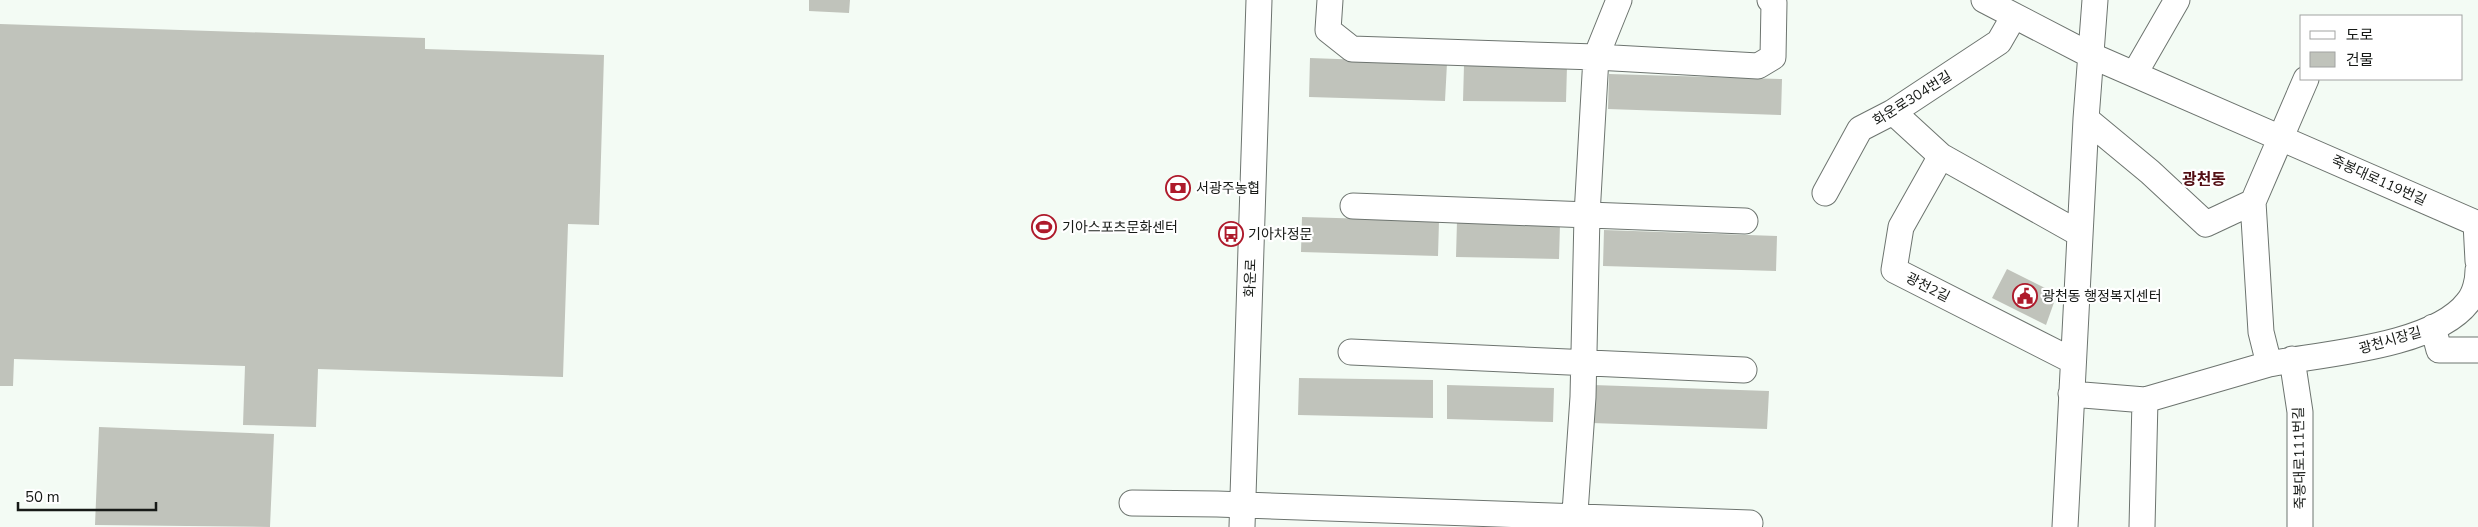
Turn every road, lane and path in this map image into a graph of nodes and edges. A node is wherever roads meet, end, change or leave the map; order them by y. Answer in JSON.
{"nodes":[{"id":1,"x":1259,"y":0,"type":"edge"},
{"id":2,"x":1330,"y":0,"type":"edge"},
{"id":3,"x":1619,"y":0,"type":"edge"},
{"id":4,"x":1770,"y":0,"type":"edge"},
{"id":5,"x":1984,"y":0,"type":"edge"},
{"id":6,"x":2095,"y":0,"type":"edge"},
{"id":7,"x":2176,"y":0,"type":"edge"},
{"id":8,"x":2014,"y":16,"type":"junction"},
{"id":9,"x":2090,"y":55,"type":"junction"},
{"id":10,"x":1596,"y":57,"type":"junction"},
{"id":11,"x":2135,"y":72,"type":"junction"},
{"id":12,"x":2306,"y":80,"type":"edge"},
{"id":13,"x":1893,"y":112,"type":"junction"},
{"id":14,"x":2086,"y":119,"type":"junction"},
{"id":15,"x":2280,"y":136,"type":"junction"},
{"id":16,"x":1941,"y":156,"type":"junction"},
{"id":17,"x":1824,"y":193,"type":"dead end"},
{"id":18,"x":2253,"y":202,"type":"junction"},
{"id":19,"x":1353,"y":206,"type":"dead end"},
{"id":20,"x":1587,"y":215,"type":"junction"},
{"id":21,"x":1745,"y":220,"type":"dead end"},
{"id":22,"x":2477,"y":223,"type":"edge"},
{"id":23,"x":2080,"y":234,"type":"junction"},
{"id":24,"x":2478,"y":261,"type":"edge"},
{"id":25,"x":2478,"y":270,"type":"edge"},
{"id":26,"x":2433,"y":327,"type":"junction"},
{"id":27,"x":2478,"y":350,"type":"edge"},
{"id":28,"x":1351,"y":352,"type":"dead end"},
{"id":29,"x":1584,"y":361,"type":"junction"},
{"id":30,"x":2073,"y":361,"type":"junction"},
{"id":31,"x":2281,"y":362,"type":"junction"},
{"id":32,"x":1744,"y":370,"type":"dead end"},
{"id":33,"x":2071,"y":394,"type":"junction"},
{"id":34,"x":2145,"y":400,"type":"junction"},
{"id":35,"x":1132,"y":503,"type":"dead end"},
{"id":36,"x":1242,"y":516,"type":"edge"},
{"id":37,"x":1574,"y":521,"type":"edge"},
{"id":38,"x":1750,"y":523,"type":"dead end"},
{"id":39,"x":2065,"y":527,"type":"edge"},
{"id":40,"x":2142,"y":527,"type":"edge"},
{"id":41,"x":2300,"y":527,"type":"edge"}],
"edges":[{"from":1,"to":36,"type":"street","name":"화운로"},
{"from":2,"to":10,"type":"street"},
{"from":3,"to":10,"type":"street"},
{"from":4,"to":10,"type":"street"},
{"from":5,"to":8,"type":"street"},
{"from":6,"to":9,"type":"street"},
{"from":7,"to":11,"type":"street"},
{"from":8,"to":9,"type":"street"},
{"from":8,"to":13,"type":"street","name":"화운로304번길"},
{"from":9,"to":11,"type":"street","name":"죽봉대로119번길"},
{"from":9,"to":14,"type":"street"},
{"from":10,"to":20,"type":"street"},
{"from":11,"to":15,"type":"street","name":"죽봉대로119번길"},
{"from":12,"to":15,"type":"street"},
{"from":13,"to":16,"type":"street"},
{"from":13,"to":17,"type":"street","name":"화운로304번길"},
{"from":14,"to":18,"type":"street"},
{"from":14,"to":23,"type":"street"},
{"from":15,"to":18,"type":"street"},
{"from":15,"to":22,"type":"street","name":"죽봉대로119번길"},
{"from":16,"to":23,"type":"street"},
{"from":16,"to":30,"type":"street","name":"광천2길"},
{"from":18,"to":31,"type":"street"},
{"from":19,"to":20,"type":"street"},
{"from":20,"to":21,"type":"street"},
{"from":20,"to":29,"type":"street"},
{"from":22,"to":24,"type":"street"},
{"from":23,"to":30,"type":"street"},
{"from":25,"to":26,"type":"street","name":"광천시장길"},
{"from":26,"to":27,"type":"street"},
{"from":26,"to":31,"type":"street","name":"광천시장길"},
{"from":28,"to":29,"type":"street"},
{"from":29,"to":32,"type":"street"},
{"from":29,"to":37,"type":"street"},
{"from":30,"to":33,"type":"street"},
{"from":31,"to":34,"type":"street","name":"광천시장길"},
{"from":31,"to":41,"type":"street","name":"죽봉대로111번길"},
{"from":33,"to":34,"type":"street","name":"광천시장길"},
{"from":33,"to":39,"type":"street"},
{"from":34,"to":40,"type":"street"},
{"from":35,"to":36,"type":"street"},
{"from":36,"to":37,"type":"street"},
{"from":37,"to":38,"type":"street"}]}
